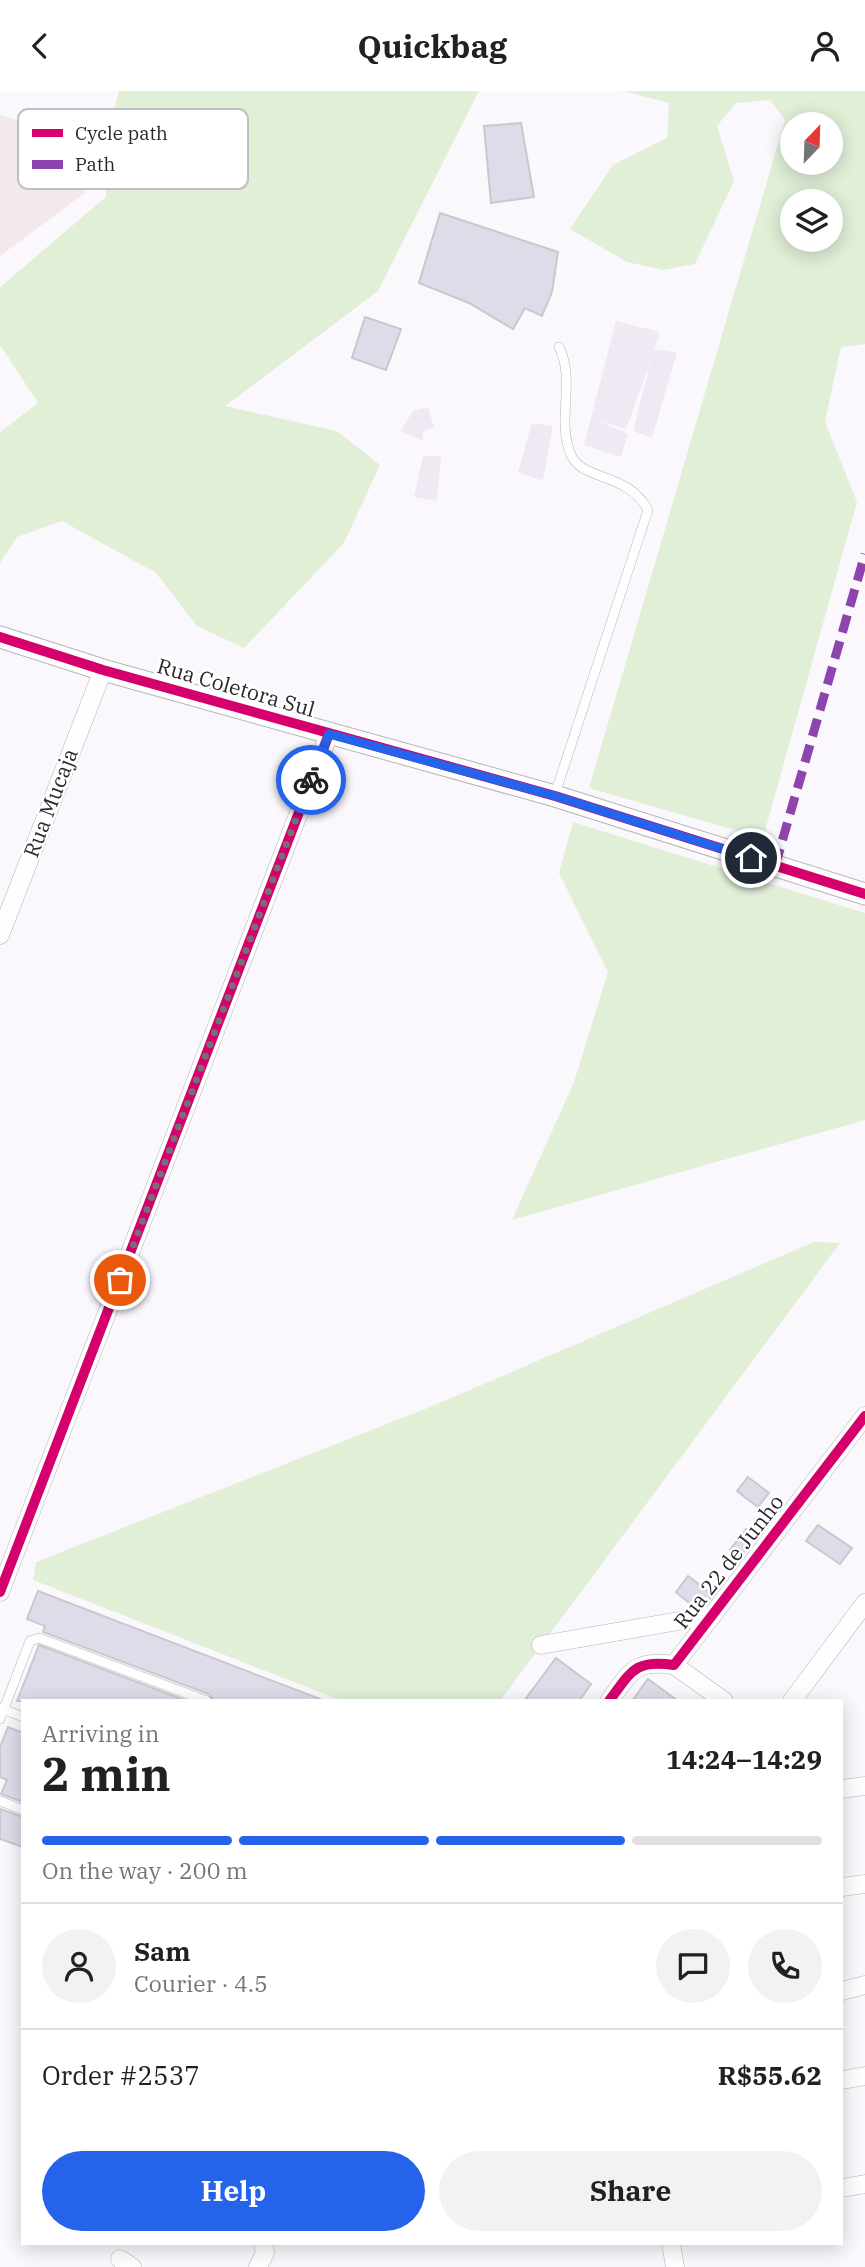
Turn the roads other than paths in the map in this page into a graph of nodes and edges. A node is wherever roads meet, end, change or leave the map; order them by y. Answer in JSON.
{"nodes":[{"id":1,"x":559,"y":347,"type":"dead end"},
{"id":2,"x":0,"y":637,"type":"edge"},
{"id":3,"x":103,"y":670,"type":"junction"},
{"id":4,"x":329,"y":734,"type":"junction"},
{"id":5,"x":555,"y":796,"type":"junction"},
{"id":6,"x":865,"y":894,"type":"edge"},
{"id":7,"x":0,"y":935,"type":"edge"},
{"id":8,"x":865,"y":1416,"type":"edge"},
{"id":9,"x":0,"y":1591,"type":"edge"},
{"id":10,"x":865,"y":1603,"type":"edge"},
{"id":11,"x":713,"y":1615,"type":"junction"},
{"id":12,"x":541,"y":1645,"type":"dead end"},
{"id":13,"x":674,"y":1665,"type":"junction"},
{"id":14,"x":202,"y":1699,"type":"edge"},
{"id":15,"x":611,"y":1699,"type":"edge"},
{"id":16,"x":721,"y":1699,"type":"edge"},
{"id":17,"x":793,"y":1699,"type":"edge"},
{"id":18,"x":1,"y":1712,"type":"edge"},
{"id":19,"x":21,"y":1717,"type":"edge"},
{"id":20,"x":865,"y":1786,"type":"edge"},
{"id":21,"x":843,"y":1789,"type":"edge"},
{"id":22,"x":0,"y":1801,"type":"edge"},
{"id":23,"x":21,"y":1808,"type":"edge"},
{"id":24,"x":865,"y":1884,"type":"edge"},
{"id":25,"x":843,"y":1887,"type":"edge"},
{"id":26,"x":865,"y":1985,"type":"edge"},
{"id":27,"x":843,"y":1991,"type":"edge"},
{"id":28,"x":865,"y":2076,"type":"edge"},
{"id":29,"x":843,"y":2080,"type":"edge"},
{"id":30,"x":865,"y":2184,"type":"edge"},
{"id":31,"x":843,"y":2188,"type":"edge"},
{"id":32,"x":263,"y":2245,"type":"edge"},
{"id":33,"x":671,"y":2245,"type":"edge"},
{"id":34,"x":258,"y":2267,"type":"edge"},
{"id":35,"x":675,"y":2267,"type":"edge"}],
"edges":[{"from":1,"to":5,"type":"lane"},
{"from":2,"to":3,"type":"street","name":"Rua Coletora Sul"},
{"from":3,"to":4,"type":"street","name":"Rua Coletora Sul"},
{"from":3,"to":7,"type":"street","name":"Rua Mucaja"},
{"from":4,"to":5,"type":"street","name":"Rua Coletora Sul"},
{"from":4,"to":9,"type":"street"},
{"from":5,"to":6,"type":"street","name":"Rua Coletora Sul"},
{"from":8,"to":11,"type":"street","name":"Rua 22 de Junho"},
{"from":10,"to":17,"type":"street"},
{"from":11,"to":12,"type":"street"},
{"from":11,"to":13,"type":"street","name":"Rua 22 de Junho"},
{"from":13,"to":15,"type":"street"},
{"from":13,"to":16,"type":"street"},
{"from":14,"to":18,"type":"lane"},
{"from":18,"to":19,"type":"lane"},
{"from":20,"to":21,"type":"street"},
{"from":22,"to":23,"type":"lane"},
{"from":24,"to":25,"type":"street"},
{"from":26,"to":27,"type":"street"},
{"from":28,"to":29,"type":"street"},
{"from":30,"to":31,"type":"street"},
{"from":32,"to":34,"type":"street"},
{"from":33,"to":35,"type":"street"}]}
